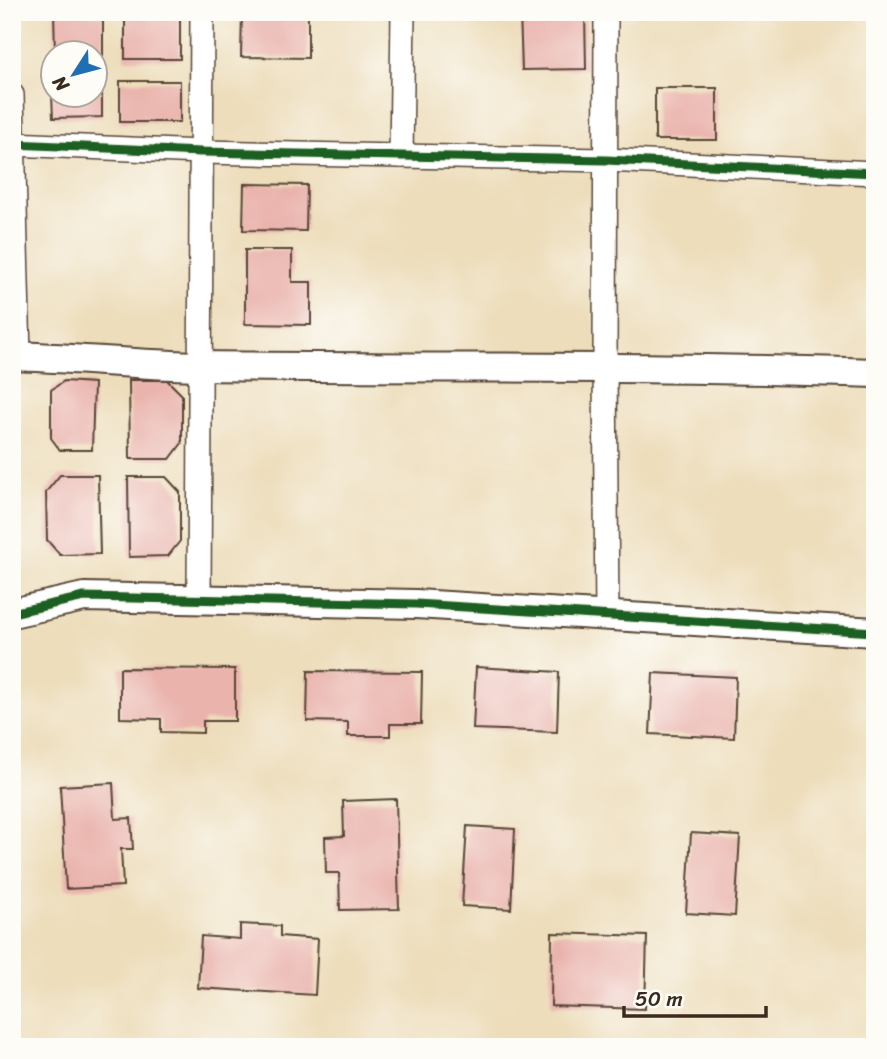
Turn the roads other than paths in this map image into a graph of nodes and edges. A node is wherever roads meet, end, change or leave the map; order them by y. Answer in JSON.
{"nodes":[{"id":1,"x":202,"y":12,"type":"edge"},
{"id":2,"x":403,"y":12,"type":"edge"},
{"id":3,"x":606,"y":12,"type":"edge"},
{"id":4,"x":12,"y":95,"type":"edge"},
{"id":5,"x":13,"y":144,"type":"edge"},
{"id":6,"x":201,"y":152,"type":"junction"},
{"id":7,"x":401,"y":156,"type":"junction"},
{"id":8,"x":606,"y":160,"type":"junction"},
{"id":9,"x":875,"y":173,"type":"edge"},
{"id":10,"x":16,"y":356,"type":"edge"},
{"id":11,"x":200,"y":366,"type":"junction"},
{"id":12,"x":605,"y":368,"type":"junction"},
{"id":13,"x":875,"y":373,"type":"edge"},
{"id":14,"x":199,"y":600,"type":"junction"},
{"id":15,"x":12,"y":613,"type":"edge"},
{"id":16,"x":607,"y":616,"type":"junction"},
{"id":17,"x":875,"y":632,"type":"edge"}],
"edges":[{"from":1,"to":6,"type":"street"},
{"from":2,"to":7,"type":"street"},
{"from":3,"to":8,"type":"street"},
{"from":4,"to":5,"type":"street"},
{"from":5,"to":6,"type":"street"},
{"from":5,"to":10,"type":"street"},
{"from":6,"to":7,"type":"street"},
{"from":6,"to":11,"type":"street"},
{"from":7,"to":8,"type":"street"},
{"from":8,"to":9,"type":"street"},
{"from":8,"to":12,"type":"street"},
{"from":10,"to":11,"type":"street"},
{"from":11,"to":12,"type":"street"},
{"from":11,"to":14,"type":"street"},
{"from":12,"to":13,"type":"street"},
{"from":12,"to":16,"type":"street"},
{"from":14,"to":15,"type":"street"},
{"from":14,"to":16,"type":"street"},
{"from":16,"to":17,"type":"street"}]}
